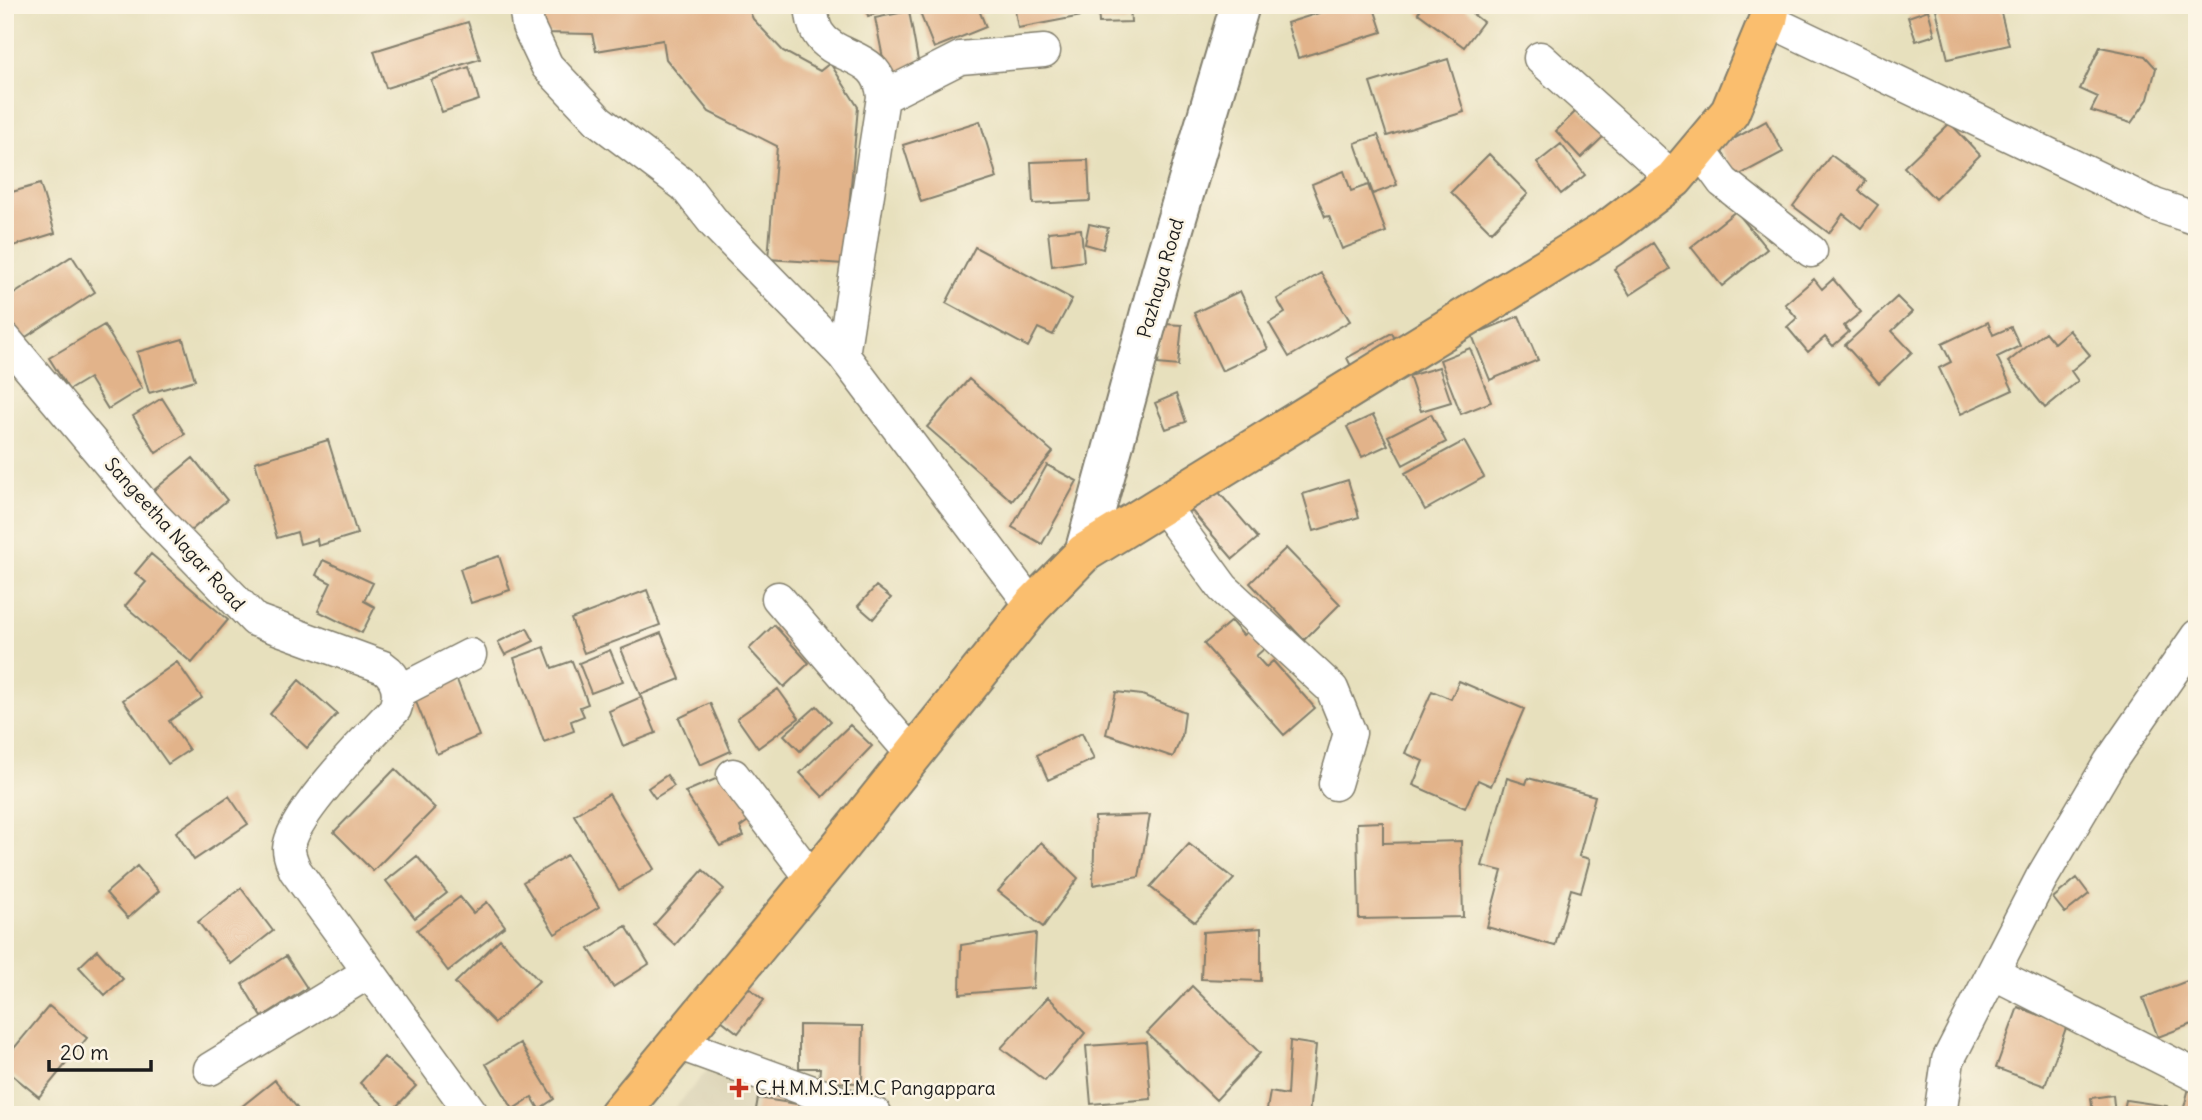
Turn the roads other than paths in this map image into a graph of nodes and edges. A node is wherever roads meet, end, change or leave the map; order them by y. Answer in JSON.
{"nodes":[{"id":1,"x":525,"y":5,"type":"edge"},
{"id":2,"x":811,"y":5,"type":"edge"},
{"id":3,"x":1240,"y":5,"type":"edge"},
{"id":4,"x":1769,"y":12,"type":"edge"},
{"id":5,"x":1044,"y":51,"type":"dead end"},
{"id":6,"x":1540,"y":58,"type":"dead end"},
{"id":7,"x":883,"y":97,"type":"junction"},
{"id":8,"x":1699,"y":149,"type":"junction"},
{"id":9,"x":1674,"y":179,"type":"junction"},
{"id":10,"x":2197,"y":219,"type":"edge"},
{"id":11,"x":1811,"y":251,"type":"dead end"},
{"id":12,"x":5,"y":339,"type":"edge"},
{"id":13,"x":843,"y":355,"type":"junction"},
{"id":14,"x":1163,"y":506,"type":"junction"},
{"id":15,"x":1084,"y":553,"type":"junction"},
{"id":16,"x":778,"y":598,"type":"dead end"},
{"id":17,"x":1031,"y":606,"type":"junction"},
{"id":18,"x":2197,"y":636,"type":"edge"},
{"id":19,"x":470,"y":655,"type":"dead end"},
{"id":20,"x":398,"y":692,"type":"junction"},
{"id":21,"x":913,"y":755,"type":"junction"},
{"id":22,"x":733,"y":775,"type":"dead end"},
{"id":23,"x":1335,"y":784,"type":"dead end"},
{"id":24,"x":813,"y":880,"type":"junction"},
{"id":25,"x":369,"y":972,"type":"junction"},
{"id":26,"x":1993,"y":973,"type":"junction"},
{"id":27,"x":677,"y":1043,"type":"junction"},
{"id":28,"x":210,"y":1069,"type":"dead end"},
{"id":29,"x":2197,"y":1076,"type":"edge"},
{"id":30,"x":473,"y":1115,"type":"edge"},
{"id":31,"x":618,"y":1115,"type":"edge"},
{"id":32,"x":876,"y":1115,"type":"edge"},
{"id":33,"x":1940,"y":1115,"type":"edge"}],
"edges":[{"from":1,"to":13,"type":"street"},
{"from":2,"to":7,"type":"street"},
{"from":3,"to":15,"type":"street","name":"Pazhaya Road"},
{"from":4,"to":8,"type":"main road"},
{"from":4,"to":10,"type":"street"},
{"from":5,"to":7,"type":"street"},
{"from":6,"to":9,"type":"street"},
{"from":7,"to":13,"type":"street"},
{"from":8,"to":9,"type":"main road"},
{"from":8,"to":11,"type":"street"},
{"from":9,"to":14,"type":"main road"},
{"from":12,"to":20,"type":"street","name":"Sangeetha Nagar Road"},
{"from":13,"to":17,"type":"street"},
{"from":14,"to":15,"type":"main road"},
{"from":14,"to":23,"type":"street"},
{"from":15,"to":17,"type":"main road"},
{"from":16,"to":21,"type":"street"},
{"from":17,"to":21,"type":"main road"},
{"from":18,"to":26,"type":"street"},
{"from":19,"to":20,"type":"street"},
{"from":20,"to":25,"type":"street"},
{"from":21,"to":24,"type":"main road"},
{"from":22,"to":24,"type":"street"},
{"from":24,"to":27,"type":"main road"},
{"from":25,"to":28,"type":"street"},
{"from":25,"to":30,"type":"street"},
{"from":26,"to":29,"type":"street"},
{"from":26,"to":33,"type":"street"},
{"from":27,"to":31,"type":"main road"},
{"from":27,"to":32,"type":"street"}]}
